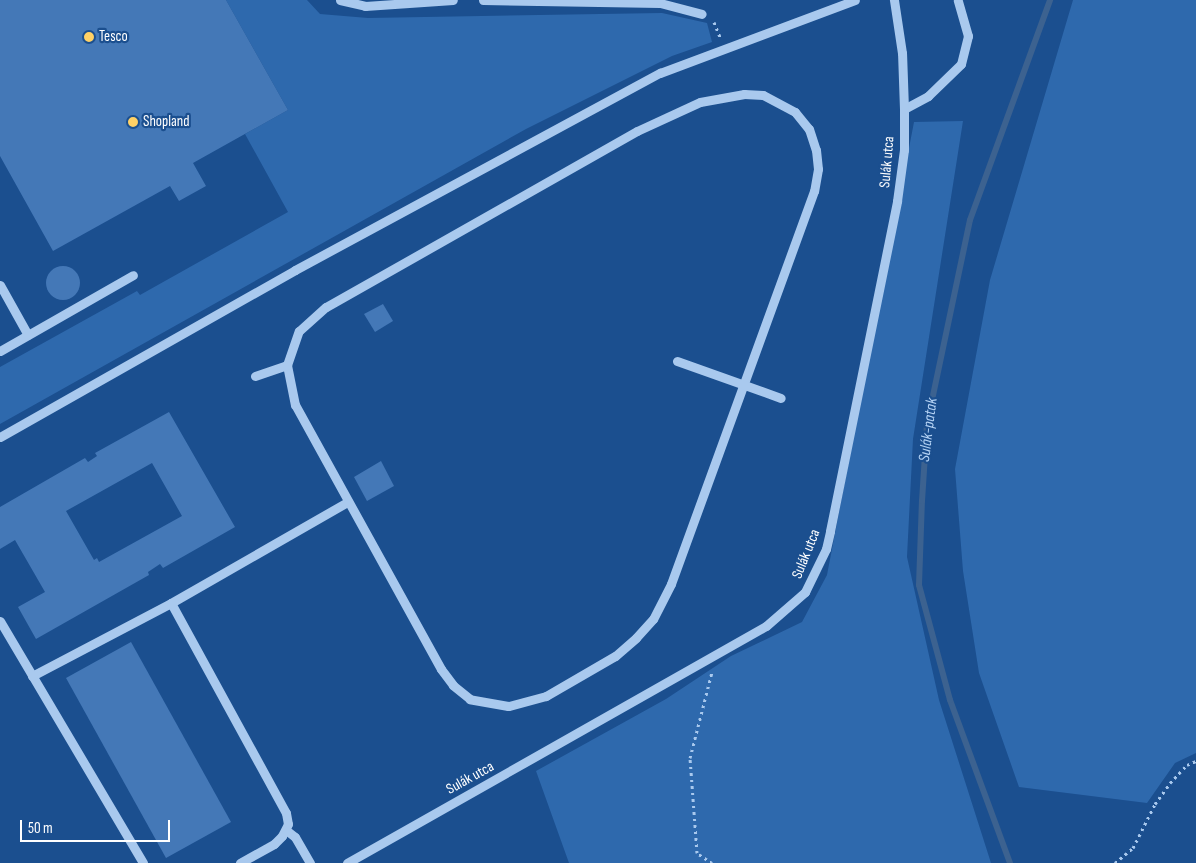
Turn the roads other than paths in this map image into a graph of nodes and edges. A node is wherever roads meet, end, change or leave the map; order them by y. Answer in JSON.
{"nodes":[{"id":1,"x":340,"y":0,"type":"edge"},
{"id":2,"x":453,"y":0,"type":"edge"},
{"id":3,"x":483,"y":0,"type":"edge"},
{"id":4,"x":855,"y":0,"type":"edge"},
{"id":5,"x":894,"y":0,"type":"edge"},
{"id":6,"x":958,"y":0,"type":"edge"},
{"id":7,"x":702,"y":14,"type":"road end"},
{"id":8,"x":904,"y":109,"type":"junction"},
{"id":9,"x":133,"y":275,"type":"dead end"},
{"id":10,"x":0,"y":285,"type":"edge"},
{"id":11,"x":28,"y":335,"type":"junction"},
{"id":12,"x":0,"y":351,"type":"edge"},
{"id":13,"x":677,"y":361,"type":"dead end"},
{"id":14,"x":287,"y":366,"type":"junction"},
{"id":15,"x":255,"y":376,"type":"dead end"},
{"id":16,"x":742,"y":384,"type":"junction"},
{"id":17,"x":781,"y":398,"type":"dead end"},
{"id":18,"x":0,"y":437,"type":"edge"},
{"id":19,"x":347,"y":502,"type":"junction"},
{"id":20,"x":171,"y":603,"type":"junction"},
{"id":21,"x":0,"y":621,"type":"edge"},
{"id":22,"x":32,"y":676,"type":"junction"},
{"id":23,"x":286,"y":830,"type":"junction"},
{"id":24,"x":143,"y":863,"type":"edge"},
{"id":25,"x":240,"y":863,"type":"edge"},
{"id":26,"x":310,"y":863,"type":"edge"},
{"id":27,"x":347,"y":863,"type":"edge"}],
"edges":[{"from":1,"to":2,"type":"street"},
{"from":3,"to":7,"type":"street"},
{"from":4,"to":18,"type":"street"},
{"from":5,"to":8,"type":"street","name":"Sulák utca"},
{"from":6,"to":8,"type":"street"},
{"from":8,"to":27,"type":"street","name":"Sulák utca"},
{"from":9,"to":11,"type":"street"},
{"from":10,"to":11,"type":"street"},
{"from":11,"to":12,"type":"street"},
{"from":13,"to":16,"type":"street"},
{"from":14,"to":15,"type":"street"},
{"from":14,"to":16,"type":"street"},
{"from":14,"to":19,"type":"street"},
{"from":16,"to":17,"type":"street"},
{"from":16,"to":19,"type":"street"},
{"from":19,"to":20,"type":"street"},
{"from":20,"to":22,"type":"street"},
{"from":20,"to":23,"type":"street"},
{"from":21,"to":22,"type":"street"},
{"from":22,"to":24,"type":"street"},
{"from":23,"to":25,"type":"street"},
{"from":23,"to":26,"type":"street"}]}
